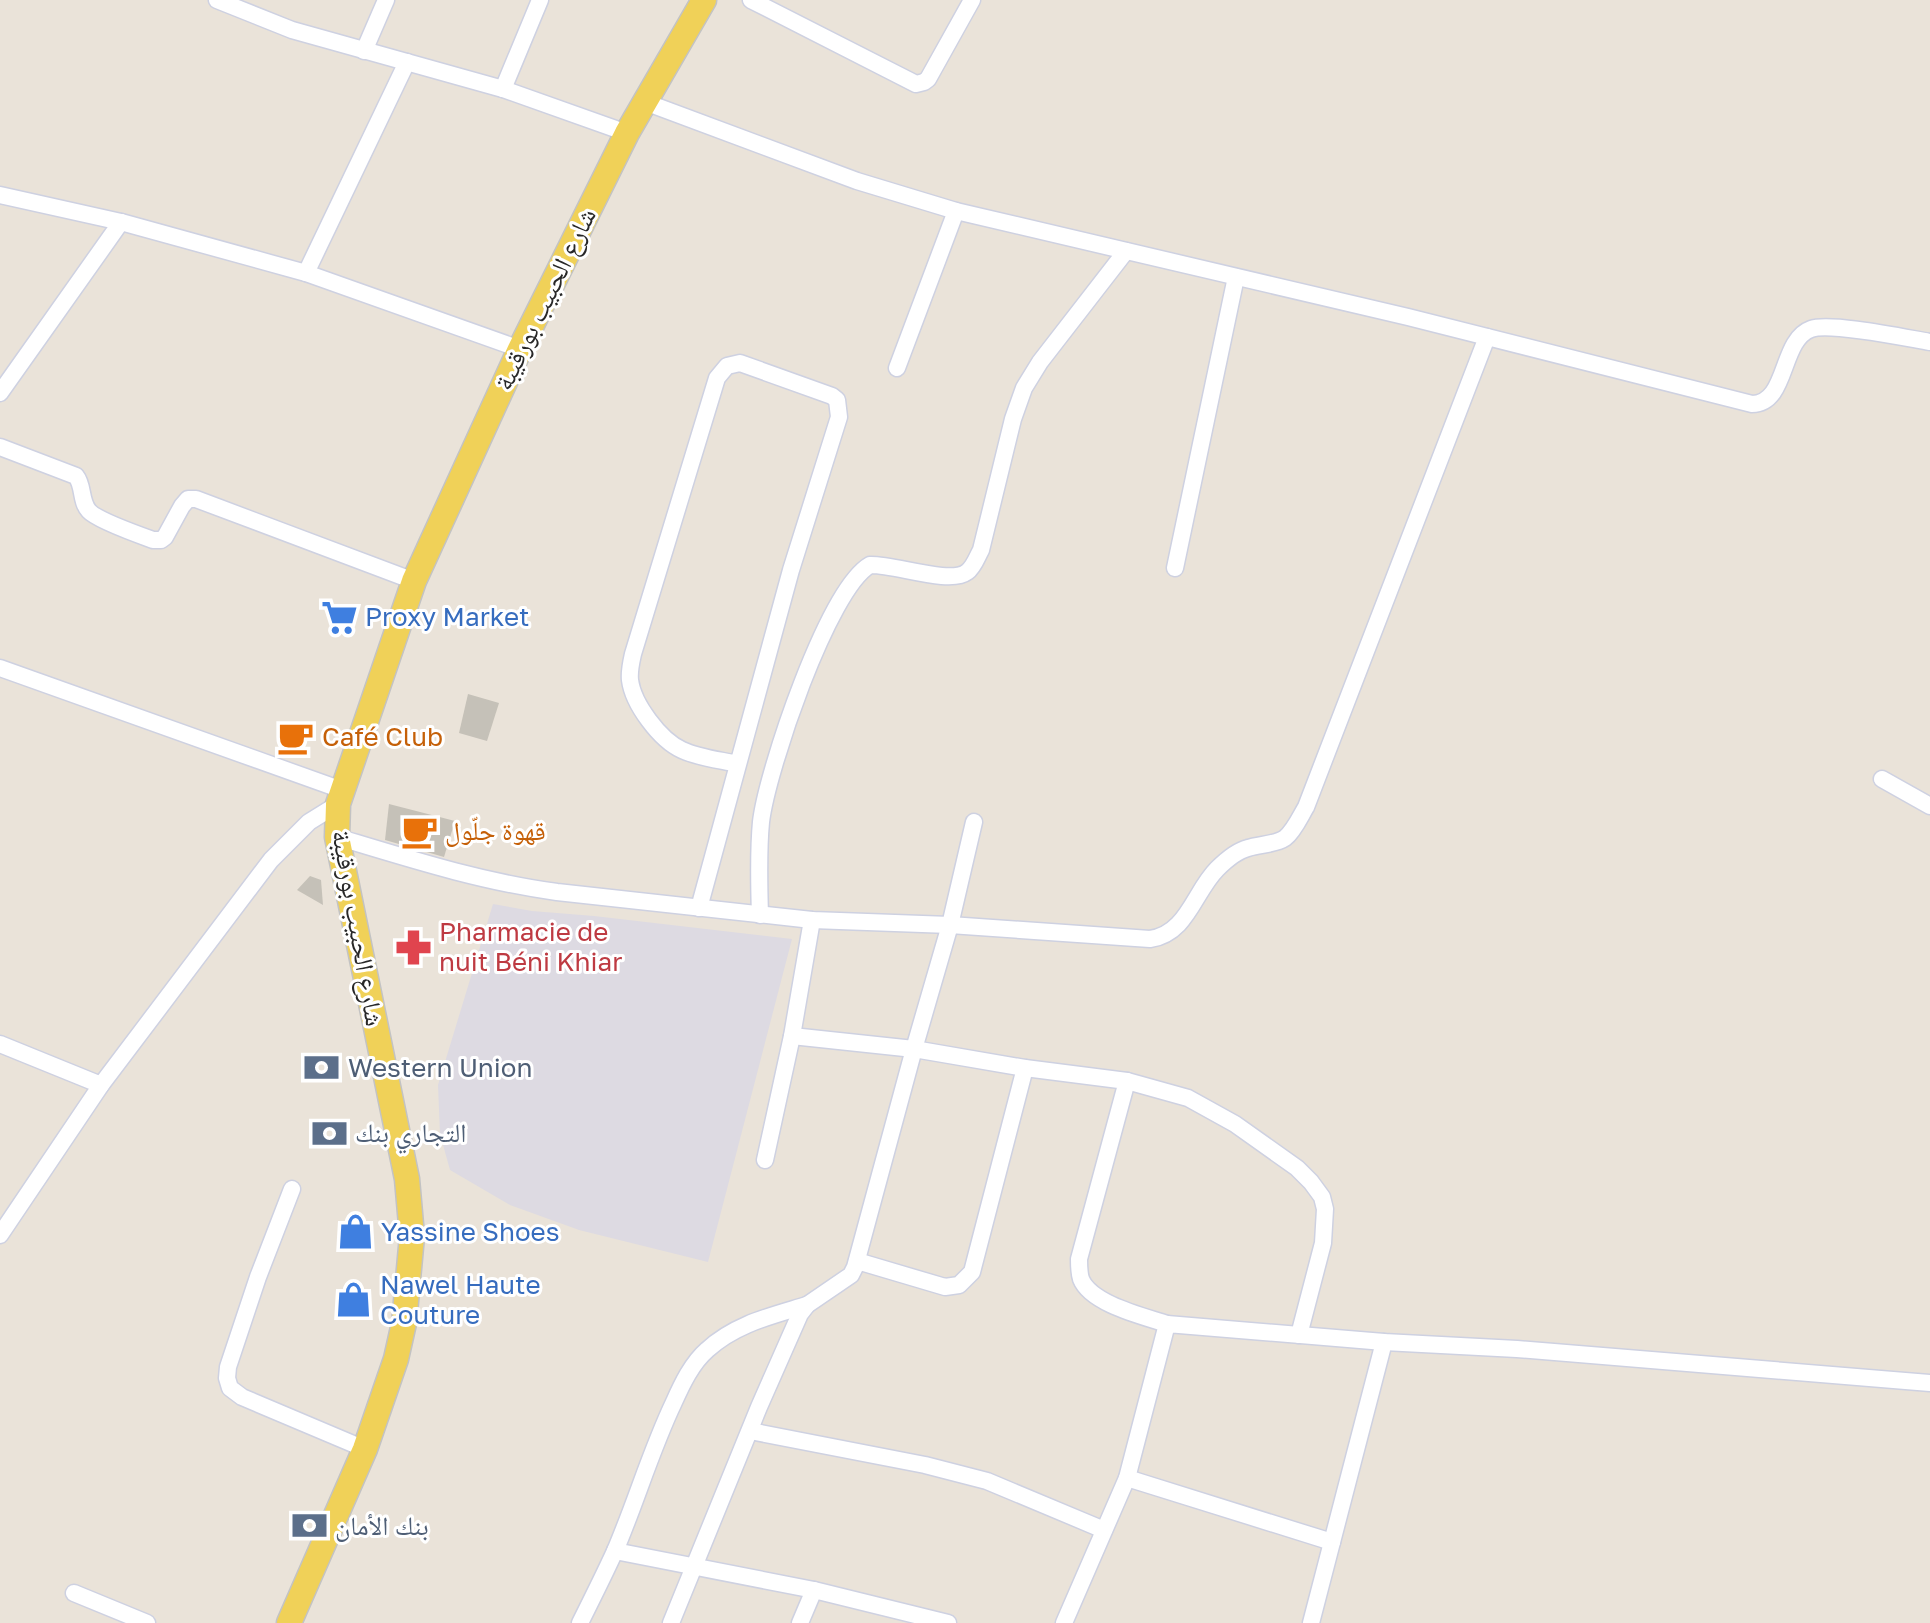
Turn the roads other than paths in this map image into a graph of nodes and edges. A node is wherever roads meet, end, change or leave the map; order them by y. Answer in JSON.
{"nodes":[{"id":1,"x":217,"y":0,"type":"edge"},
{"id":2,"x":386,"y":0,"type":"edge"},
{"id":3,"x":540,"y":0,"type":"edge"},
{"id":4,"x":704,"y":0,"type":"edge"},
{"id":5,"x":751,"y":0,"type":"edge"},
{"id":6,"x":972,"y":0,"type":"edge"},
{"id":7,"x":364,"y":51,"type":"junction"},
{"id":8,"x":407,"y":62,"type":"junction"},
{"id":9,"x":503,"y":89,"type":"junction"},
{"id":10,"x":645,"y":102,"type":"junction"},
{"id":11,"x":627,"y":133,"type":"junction"},
{"id":12,"x":0,"y":195,"type":"edge"},
{"id":13,"x":956,"y":211,"type":"junction"},
{"id":14,"x":121,"y":222,"type":"junction"},
{"id":15,"x":1126,"y":251,"type":"junction"},
{"id":16,"x":306,"y":273,"type":"junction"},
{"id":17,"x":1236,"y":277,"type":"junction"},
{"id":18,"x":1487,"y":337,"type":"junction"},
{"id":19,"x":1930,"y":342,"type":"edge"},
{"id":20,"x":520,"y":349,"type":"junction"},
{"id":21,"x":897,"y":368,"type":"dead end"},
{"id":22,"x":0,"y":393,"type":"edge"},
{"id":23,"x":0,"y":447,"type":"edge"},
{"id":24,"x":1175,"y":568,"type":"dead end"},
{"id":25,"x":414,"y":581,"type":"junction"},
{"id":26,"x":0,"y":668,"type":"edge"},
{"id":27,"x":738,"y":764,"type":"junction"},
{"id":28,"x":1882,"y":779,"type":"dead end"},
{"id":29,"x":340,"y":797,"type":"junction"},
{"id":30,"x":1930,"y":806,"type":"edge"},
{"id":31,"x":974,"y":822,"type":"dead end"},
{"id":32,"x":337,"y":837,"type":"junction"},
{"id":33,"x":699,"y":908,"type":"junction"},
{"id":34,"x":760,"y":915,"type":"junction"},
{"id":35,"x":812,"y":920,"type":"junction"},
{"id":36,"x":950,"y":925,"type":"junction"},
{"id":37,"x":792,"y":1036,"type":"junction"},
{"id":38,"x":0,"y":1044,"type":"edge"},
{"id":39,"x":914,"y":1049,"type":"junction"},
{"id":40,"x":1025,"y":1068,"type":"junction"},
{"id":41,"x":1127,"y":1081,"type":"junction"},
{"id":42,"x":101,"y":1085,"type":"junction"},
{"id":43,"x":765,"y":1160,"type":"dead end"},
{"id":44,"x":292,"y":1189,"type":"dead end"},
{"id":45,"x":0,"y":1235,"type":"edge"},
{"id":46,"x":857,"y":1261,"type":"junction"},
{"id":47,"x":807,"y":1305,"type":"junction"},
{"id":48,"x":1167,"y":1324,"type":"junction"},
{"id":49,"x":1299,"y":1335,"type":"junction"},
{"id":50,"x":1384,"y":1342,"type":"junction"},
{"id":51,"x":1930,"y":1383,"type":"edge"},
{"id":52,"x":750,"y":1431,"type":"junction"},
{"id":53,"x":365,"y":1449,"type":"junction"},
{"id":54,"x":1127,"y":1478,"type":"junction"},
{"id":55,"x":1104,"y":1530,"type":"junction"},
{"id":56,"x":1332,"y":1542,"type":"junction"},
{"id":57,"x":615,"y":1551,"type":"junction"},
{"id":58,"x":694,"y":1567,"type":"junction"},
{"id":59,"x":814,"y":1590,"type":"junction"},
{"id":60,"x":74,"y":1593,"type":"dead end"},
{"id":61,"x":147,"y":1623,"type":"edge"},
{"id":62,"x":289,"y":1623,"type":"edge"},
{"id":63,"x":580,"y":1623,"type":"edge"},
{"id":64,"x":671,"y":1623,"type":"edge"},
{"id":65,"x":800,"y":1623,"type":"edge"},
{"id":66,"x":948,"y":1623,"type":"edge"},
{"id":67,"x":1064,"y":1623,"type":"edge"},
{"id":68,"x":1311,"y":1623,"type":"edge"}],
"edges":[{"from":1,"to":7,"type":"street"},
{"from":2,"to":7,"type":"street"},
{"from":3,"to":9,"type":"street"},
{"from":4,"to":10,"type":"main road","name":"شارع الحبيب بورقيبة"},
{"from":5,"to":6,"type":"street"},
{"from":7,"to":8,"type":"street"},
{"from":8,"to":9,"type":"street"},
{"from":8,"to":16,"type":"street"},
{"from":9,"to":11,"type":"street"},
{"from":10,"to":11,"type":"main road","name":"شارع الحبيب بورقيبة"},
{"from":10,"to":13,"type":"street"},
{"from":11,"to":20,"type":"main road","name":"شارع الحبيب بورقيبة"},
{"from":12,"to":14,"type":"street"},
{"from":13,"to":15,"type":"street"},
{"from":13,"to":21,"type":"street"},
{"from":14,"to":16,"type":"street"},
{"from":14,"to":22,"type":"street"},
{"from":15,"to":17,"type":"street"},
{"from":15,"to":34,"type":"street"},
{"from":16,"to":20,"type":"street"},
{"from":17,"to":18,"type":"street"},
{"from":17,"to":24,"type":"street"},
{"from":18,"to":19,"type":"street"},
{"from":18,"to":36,"type":"street"},
{"from":20,"to":25,"type":"main road","name":"شارع الحبيب بورقيبة"},
{"from":23,"to":25,"type":"street"},
{"from":25,"to":29,"type":"main road","name":"شارع الحبيب بورقيبة"},
{"from":26,"to":29,"type":"street"},
{"from":27,"to":27,"type":"street"},
{"from":27,"to":33,"type":"street"},
{"from":28,"to":30,"type":"street"},
{"from":29,"to":32,"type":"main road","name":"شارع الحبيب بورقيبة"},
{"from":29,"to":42,"type":"street"},
{"from":31,"to":36,"type":"street"},
{"from":32,"to":33,"type":"street"},
{"from":32,"to":53,"type":"main road","name":"شارع الحبيب بورقيبة"},
{"from":33,"to":34,"type":"street"},
{"from":34,"to":35,"type":"street"},
{"from":35,"to":36,"type":"street"},
{"from":35,"to":37,"type":"street"},
{"from":36,"to":39,"type":"street"},
{"from":37,"to":39,"type":"street"},
{"from":37,"to":43,"type":"street"},
{"from":38,"to":42,"type":"street"},
{"from":39,"to":40,"type":"street"},
{"from":39,"to":46,"type":"street"},
{"from":40,"to":41,"type":"street"},
{"from":40,"to":46,"type":"street"},
{"from":41,"to":48,"type":"street"},
{"from":41,"to":49,"type":"street"},
{"from":42,"to":45,"type":"street"},
{"from":44,"to":53,"type":"street"},
{"from":46,"to":47,"type":"street"},
{"from":47,"to":52,"type":"street"},
{"from":47,"to":57,"type":"street"},
{"from":48,"to":49,"type":"street"},
{"from":48,"to":54,"type":"street"},
{"from":49,"to":50,"type":"street"},
{"from":50,"to":51,"type":"street"},
{"from":50,"to":56,"type":"street"},
{"from":52,"to":55,"type":"street"},
{"from":52,"to":58,"type":"street"},
{"from":53,"to":62,"type":"main road","name":"شارع الحبيب بورقيبة"},
{"from":54,"to":55,"type":"street"},
{"from":54,"to":56,"type":"street"},
{"from":55,"to":67,"type":"street"},
{"from":56,"to":68,"type":"street"},
{"from":57,"to":58,"type":"street"},
{"from":57,"to":63,"type":"street"},
{"from":58,"to":59,"type":"street"},
{"from":58,"to":64,"type":"street"},
{"from":59,"to":65,"type":"street"},
{"from":59,"to":66,"type":"street"},
{"from":60,"to":61,"type":"street"}]}
